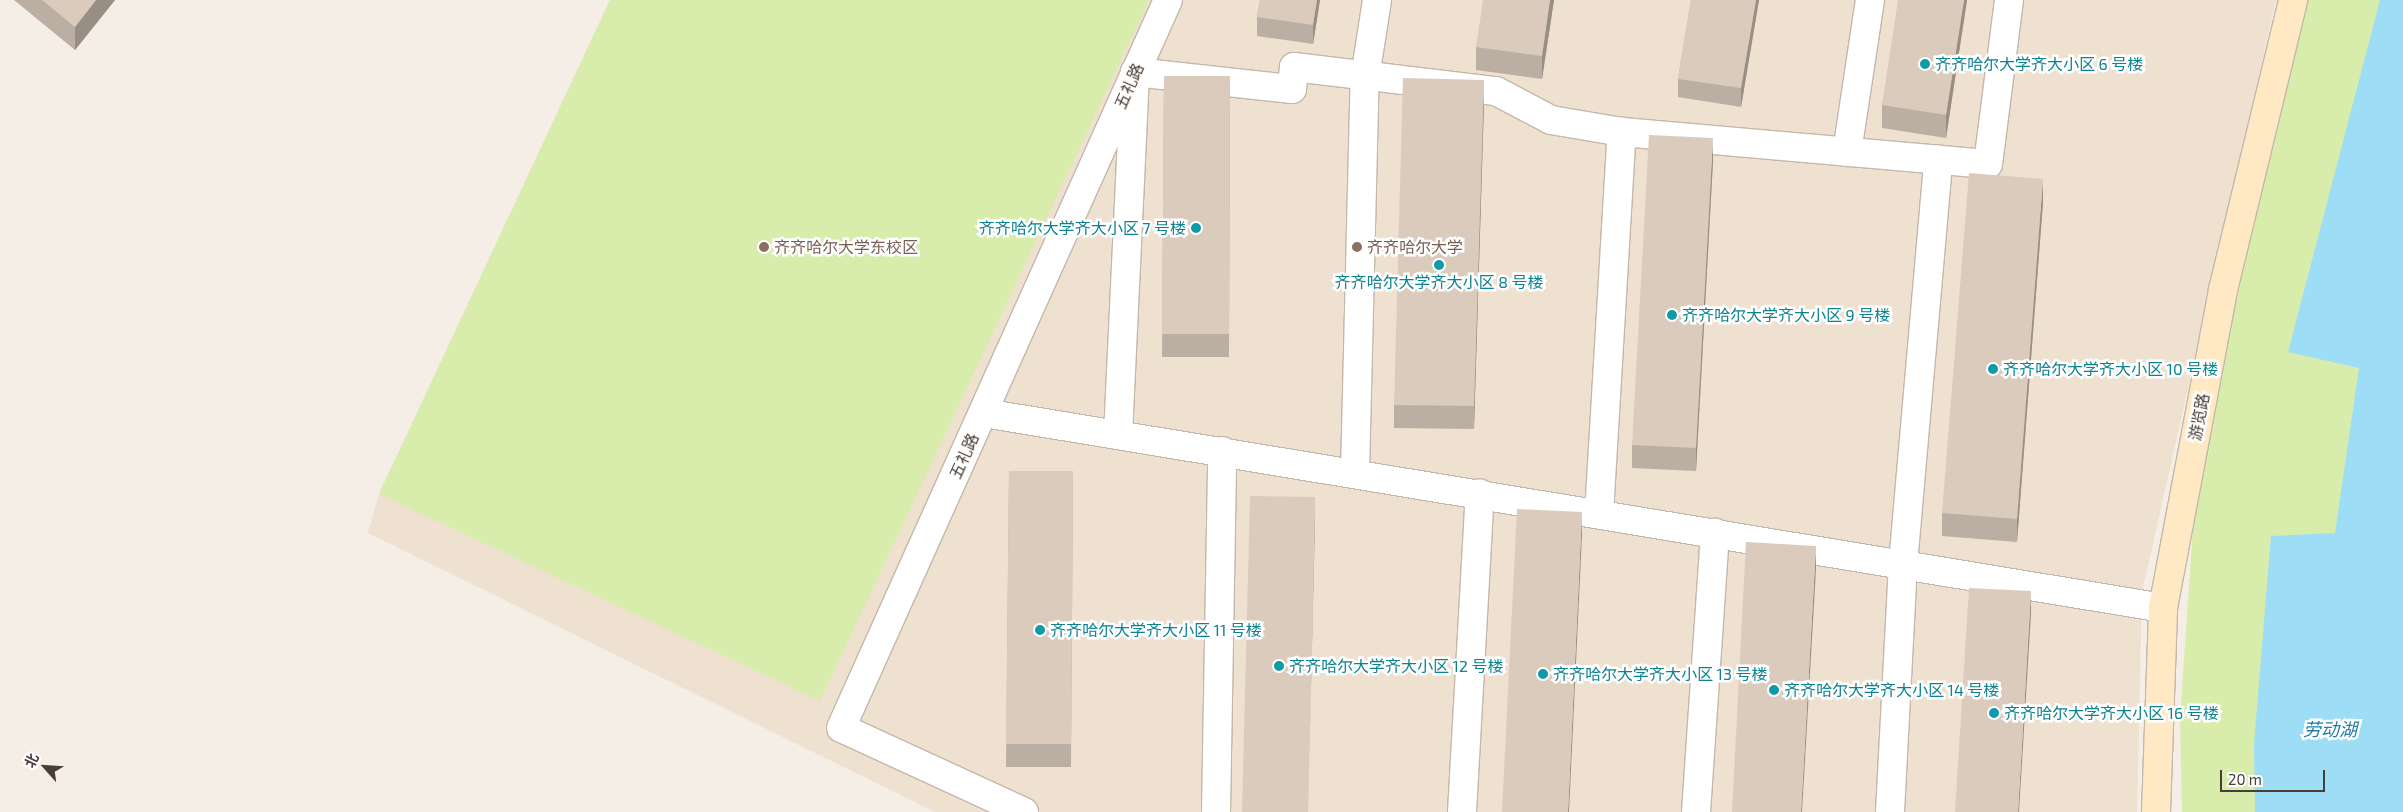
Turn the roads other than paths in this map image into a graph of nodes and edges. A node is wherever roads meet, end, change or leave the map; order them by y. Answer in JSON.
{"nodes":[{"id":1,"x":1168,"y":0,"type":"edge"},
{"id":2,"x":1377,"y":0,"type":"edge"},
{"id":3,"x":1870,"y":0,"type":"edge"},
{"id":4,"x":2009,"y":0,"type":"edge"},
{"id":5,"x":2293,"y":0,"type":"edge"},
{"id":6,"x":1135,"y":72,"type":"junction"},
{"id":7,"x":1365,"y":77,"type":"junction"},
{"id":8,"x":1622,"y":132,"type":"junction"},
{"id":9,"x":1847,"y":152,"type":"junction"},
{"id":10,"x":1938,"y":160,"type":"junction"},
{"id":11,"x":984,"y":412,"type":"junction"},
{"id":12,"x":1118,"y":435,"type":"junction"},
{"id":13,"x":1222,"y":451,"type":"junction"},
{"id":14,"x":1355,"y":473,"type":"junction"},
{"id":15,"x":1480,"y":494,"type":"junction"},
{"id":16,"x":1600,"y":514,"type":"junction"},
{"id":17,"x":1715,"y":534,"type":"junction"},
{"id":18,"x":1903,"y":564,"type":"junction"},
{"id":19,"x":2163,"y":608,"type":"junction"},
{"id":20,"x":1024,"y":812,"type":"edge"},
{"id":21,"x":1216,"y":812,"type":"edge"},
{"id":22,"x":1462,"y":812,"type":"edge"},
{"id":23,"x":1696,"y":812,"type":"edge"},
{"id":24,"x":1890,"y":812,"type":"edge"},
{"id":25,"x":2156,"y":812,"type":"edge"}],
"edges":[{"from":1,"to":6,"type":"street","name":"五礼路"},
{"from":2,"to":7,"type":"street"},
{"from":3,"to":9,"type":"street"},
{"from":4,"to":10,"type":"street"},
{"from":5,"to":19,"type":"street","name":"游览路"},
{"from":6,"to":7,"type":"street"},
{"from":6,"to":11,"type":"street","name":"五礼路"},
{"from":6,"to":12,"type":"street"},
{"from":7,"to":8,"type":"street"},
{"from":7,"to":14,"type":"street"},
{"from":8,"to":9,"type":"street"},
{"from":8,"to":16,"type":"street"},
{"from":9,"to":10,"type":"street"},
{"from":10,"to":18,"type":"street"},
{"from":11,"to":12,"type":"street"},
{"from":11,"to":20,"type":"street","name":"五礼路"},
{"from":12,"to":13,"type":"street"},
{"from":13,"to":14,"type":"street"},
{"from":13,"to":21,"type":"street"},
{"from":14,"to":15,"type":"street"},
{"from":15,"to":16,"type":"street"},
{"from":15,"to":22,"type":"street"},
{"from":16,"to":17,"type":"street"},
{"from":17,"to":18,"type":"street"},
{"from":17,"to":23,"type":"street"},
{"from":18,"to":19,"type":"street"},
{"from":18,"to":24,"type":"street"},
{"from":19,"to":25,"type":"street","name":"游览路"}]}
